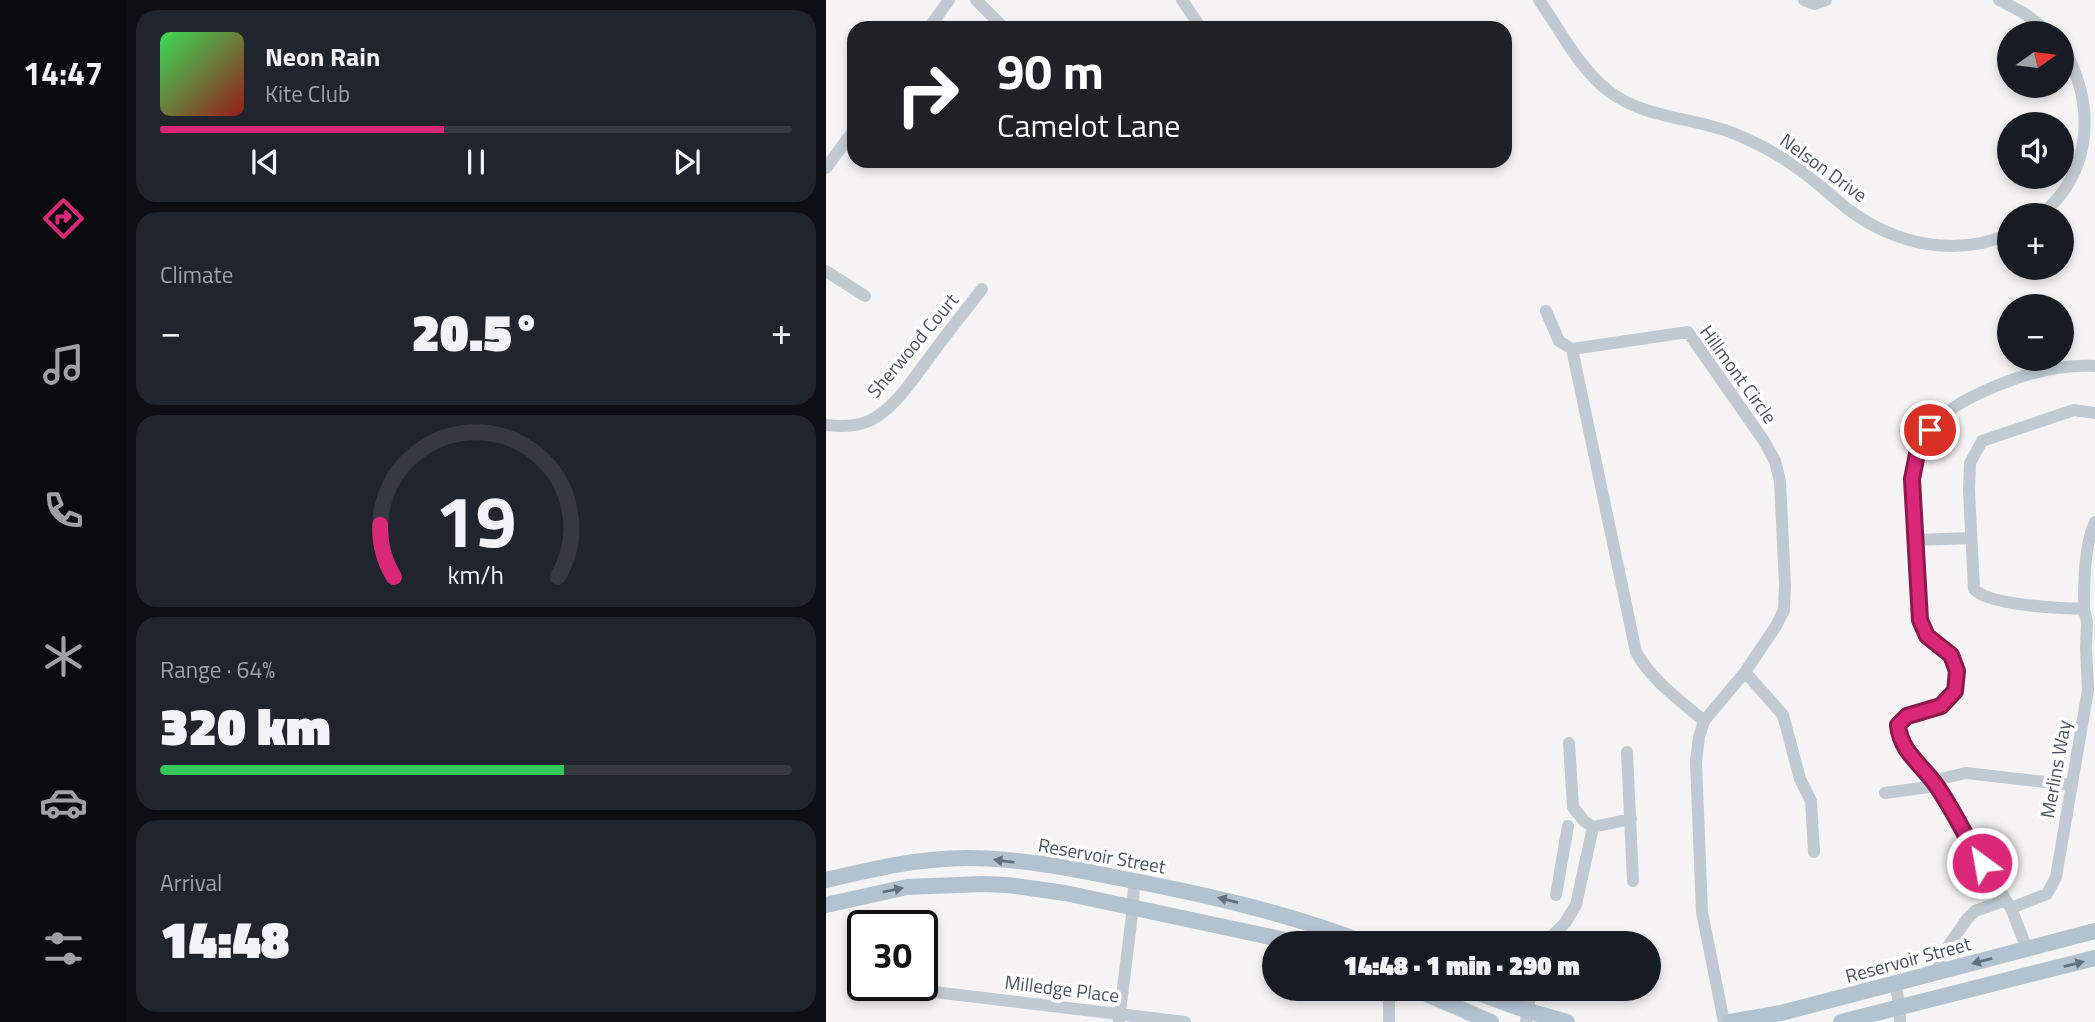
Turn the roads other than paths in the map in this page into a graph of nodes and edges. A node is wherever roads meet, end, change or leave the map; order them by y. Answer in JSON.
{"nodes":[{"id":1,"x":948,"y":0,"type":"edge"},
{"id":2,"x":976,"y":0,"type":"edge"},
{"id":3,"x":1182,"y":0,"type":"edge"},
{"id":4,"x":1539,"y":0,"type":"edge"},
{"id":5,"x":1804,"y":0,"type":"edge"},
{"id":6,"x":1826,"y":0,"type":"edge"},
{"id":7,"x":1999,"y":0,"type":"edge"},
{"id":8,"x":934,"y":21,"type":"edge"},
{"id":9,"x":997,"y":21,"type":"edge"},
{"id":10,"x":1196,"y":21,"type":"edge"},
{"id":11,"x":2034,"y":21,"type":"edge"},
{"id":12,"x":2074,"y":63,"type":"edge"},
{"id":13,"x":847,"y":140,"type":"edge"},
{"id":14,"x":826,"y":168,"type":"edge"},
{"id":15,"x":2054,"y":203,"type":"edge"},
{"id":16,"x":1997,"y":237,"type":"edge"},
{"id":17,"x":826,"y":271,"type":"edge"},
{"id":18,"x":982,"y":289,"type":"dead end"},
{"id":19,"x":865,"y":296,"type":"dead end"},
{"id":20,"x":1546,"y":311,"type":"dead end"},
{"id":21,"x":1572,"y":349,"type":"junction"},
{"id":22,"x":2095,"y":366,"type":"edge"},
{"id":23,"x":2095,"y":413,"type":"edge"},
{"id":24,"x":826,"y":425,"type":"edge"},
{"id":25,"x":2095,"y":522,"type":"edge"},
{"id":26,"x":1971,"y":538,"type":"junction"},
{"id":27,"x":1915,"y":540,"type":"junction"},
{"id":28,"x":2084,"y":609,"type":"junction"},
{"id":29,"x":2091,"y":631,"type":"edge"},
{"id":30,"x":1745,"y":672,"type":"junction"},
{"id":31,"x":1704,"y":721,"type":"junction"},
{"id":32,"x":1569,"y":743,"type":"dead end"},
{"id":33,"x":1627,"y":752,"type":"dead end"},
{"id":34,"x":2072,"y":785,"type":"junction"},
{"id":35,"x":1936,"y":786,"type":"junction"},
{"id":36,"x":1885,"y":793,"type":"dead end"},
{"id":37,"x":1631,"y":819,"type":"junction"},
{"id":38,"x":1568,"y":825,"type":"dead end"},
{"id":39,"x":1593,"y":827,"type":"junction"},
{"id":40,"x":1814,"y":852,"type":"dead end"},
{"id":41,"x":1561,"y":865,"type":"junction"},
{"id":42,"x":1584,"y":871,"type":"junction"},
{"id":43,"x":826,"y":880,"type":"edge"},
{"id":44,"x":1133,"y":881,"type":"junction"},
{"id":45,"x":1633,"y":881,"type":"dead end"},
{"id":46,"x":1556,"y":895,"type":"dead end"},
{"id":47,"x":2008,"y":904,"type":"junction"},
{"id":48,"x":826,"y":905,"type":"edge"},
{"id":49,"x":1133,"y":907,"type":"junction"},
{"id":50,"x":1334,"y":931,"type":"edge"},
{"id":51,"x":1556,"y":931,"type":"edge"},
{"id":52,"x":2095,"y":932,"type":"edge"},
{"id":53,"x":1262,"y":935,"type":"edge"},
{"id":54,"x":2027,"y":949,"type":"junction"},
{"id":55,"x":2095,"y":958,"type":"edge"},
{"id":56,"x":1938,"y":961,"type":"dead end"},
{"id":57,"x":1895,"y":984,"type":"junction"},
{"id":58,"x":938,"y":993,"type":"edge"},
{"id":59,"x":1389,"y":1001,"type":"edge"},
{"id":60,"x":1443,"y":1001,"type":"edge"},
{"id":61,"x":1493,"y":1001,"type":"edge"},
{"id":62,"x":1900,"y":1015,"type":"edge"},
{"id":63,"x":1527,"y":1017,"type":"edge"},
{"id":64,"x":1120,"y":1018,"type":"edge"},
{"id":65,"x":1185,"y":1022,"type":"edge"},
{"id":66,"x":1389,"y":1022,"type":"edge"},
{"id":67,"x":1491,"y":1022,"type":"edge"},
{"id":68,"x":1567,"y":1022,"type":"edge"},
{"id":69,"x":1724,"y":1022,"type":"edge"},
{"id":70,"x":1730,"y":1022,"type":"edge"},
{"id":71,"x":1841,"y":1022,"type":"edge"}],
"edges":[{"from":1,"to":8,"type":"street"},
{"from":2,"to":9,"type":"street"},
{"from":3,"to":10,"type":"street"},
{"from":4,"to":16,"type":"street","name":"Nelson Drive"},
{"from":5,"to":6,"type":"street"},
{"from":7,"to":11,"type":"street"},
{"from":12,"to":15,"type":"street"},
{"from":13,"to":14,"type":"street"},
{"from":17,"to":19,"type":"street"},
{"from":18,"to":24,"type":"street","name":"Sherwood Court"},
{"from":20,"to":21,"type":"street"},
{"from":21,"to":30,"type":"street","name":"Hillmont Circle"},
{"from":21,"to":31,"type":"street"},
{"from":22,"to":27,"type":"street"},
{"from":23,"to":26,"type":"street"},
{"from":25,"to":28,"type":"street","name":"Merlins Way"},
{"from":26,"to":27,"type":"street"},
{"from":26,"to":28,"type":"street"},
{"from":27,"to":35,"type":"street"},
{"from":28,"to":29,"type":"street","name":"Merlins Way"},
{"from":29,"to":34,"type":"street","name":"Merlins Way"},
{"from":30,"to":31,"type":"street","name":"Hillmont Circle"},
{"from":30,"to":40,"type":"street"},
{"from":31,"to":69,"type":"street","name":"Hillmont Circle"},
{"from":32,"to":39,"type":"street"},
{"from":33,"to":37,"type":"street"},
{"from":34,"to":35,"type":"street"},
{"from":34,"to":47,"type":"street","name":"Merlins Way"},
{"from":35,"to":36,"type":"street"},
{"from":35,"to":47,"type":"street"},
{"from":37,"to":39,"type":"street"},
{"from":37,"to":45,"type":"street"},
{"from":38,"to":41,"type":"street"},
{"from":39,"to":42,"type":"street"},
{"from":41,"to":42,"type":"street"},
{"from":41,"to":46,"type":"street"},
{"from":42,"to":51,"type":"street"},
{"from":44,"to":43,"type":"main road","name":"Reservoir Street","one_way":true},
{"from":44,"to":49,"type":"street"},
{"from":50,"to":44,"type":"main road","name":"Reservoir Street","one_way":true},
{"from":47,"to":54,"type":"street"},
{"from":47,"to":56,"type":"street","name":"Merlins Way"},
{"from":48,"to":49,"type":"main road","one_way":true},
{"from":49,"to":53,"type":"main road"},
{"from":49,"to":64,"type":"street"},
{"from":52,"to":54,"type":"main road","name":"Reservoir Street"},
{"from":54,"to":57,"type":"main road","name":"Reservoir Street","one_way":true},
{"from":62,"to":55,"type":"main road","one_way":true},
{"from":57,"to":62,"type":"street"},
{"from":57,"to":70,"type":"main road","name":"Reservoir Street"},
{"from":58,"to":64,"type":"street","name":"Milledge Place"},
{"from":59,"to":66,"type":"street"},
{"from":60,"to":67,"type":"main road"},
{"from":61,"to":63,"type":"main road"},
{"from":62,"to":71,"type":"main road"},
{"from":63,"to":68,"type":"main road"},
{"from":64,"to":65,"type":"street","name":"Milledge Place"}]}
